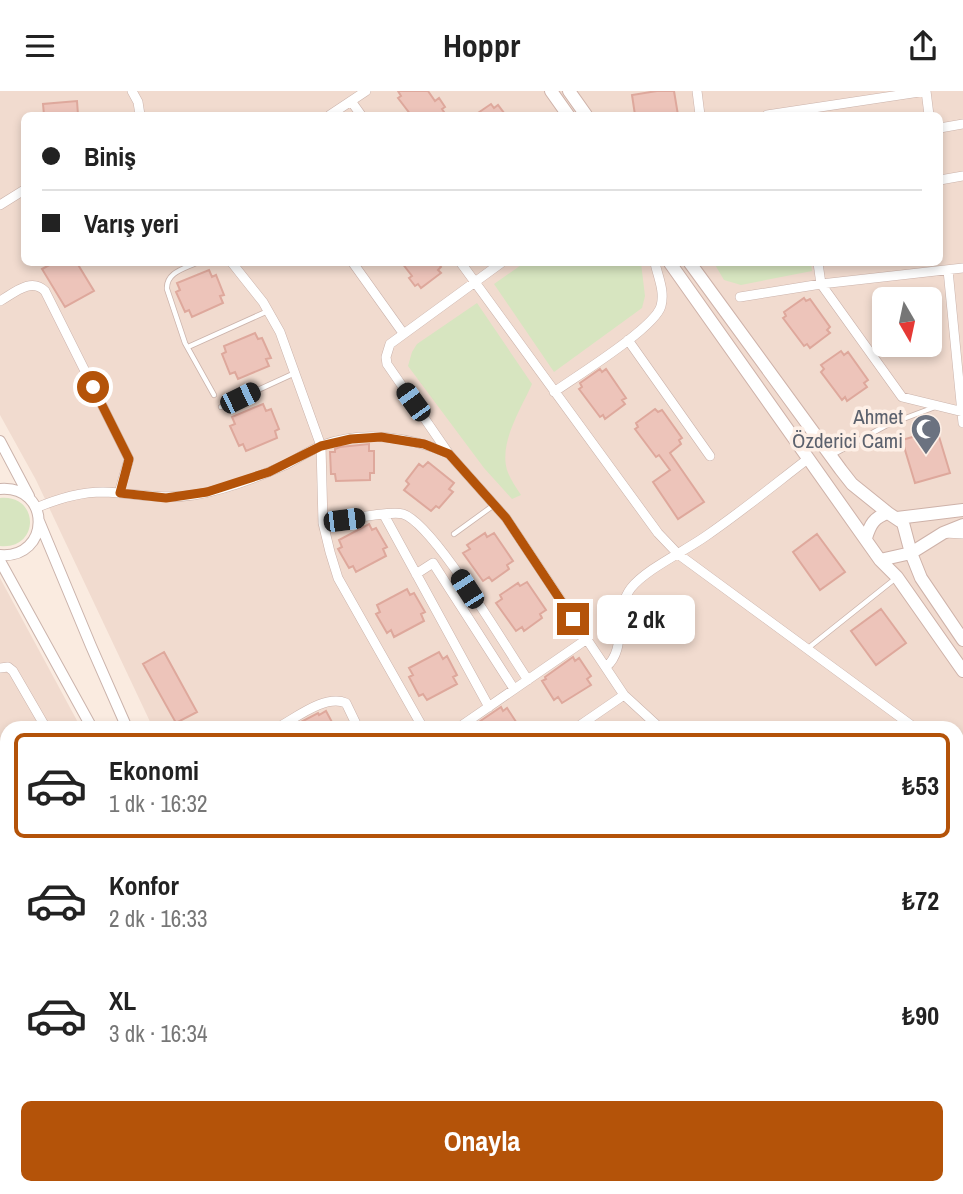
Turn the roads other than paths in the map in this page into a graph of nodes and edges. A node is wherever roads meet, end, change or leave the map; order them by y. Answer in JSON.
{"nodes":[{"id":1,"x":132,"y":91,"type":"edge"},
{"id":2,"x":366,"y":91,"type":"edge"},
{"id":3,"x":551,"y":91,"type":"edge"},
{"id":4,"x":569,"y":91,"type":"edge"},
{"id":5,"x":697,"y":91,"type":"edge"},
{"id":6,"x":926,"y":91,"type":"edge"},
{"id":7,"x":351,"y":101,"type":"junction"},
{"id":8,"x":140,"y":112,"type":"edge"},
{"id":9,"x":334,"y":112,"type":"edge"},
{"id":10,"x":359,"y":112,"type":"edge"},
{"id":11,"x":566,"y":112,"type":"edge"},
{"id":12,"x":584,"y":112,"type":"edge"},
{"id":13,"x":700,"y":112,"type":"edge"},
{"id":14,"x":787,"y":112,"type":"edge"},
{"id":15,"x":929,"y":112,"type":"edge"},
{"id":16,"x":963,"y":124,"type":"edge"},
{"id":17,"x":943,"y":127,"type":"edge"},
{"id":18,"x":963,"y":176,"type":"edge"},
{"id":19,"x":943,"y":179,"type":"edge"},
{"id":20,"x":21,"y":192,"type":"edge"},
{"id":21,"x":0,"y":205,"type":"edge"},
{"id":22,"x":190,"y":266,"type":"edge"},
{"id":23,"x":234,"y":266,"type":"edge"},
{"id":24,"x":355,"y":266,"type":"edge"},
{"id":25,"x":463,"y":266,"type":"edge"},
{"id":26,"x":496,"y":266,"type":"edge"},
{"id":27,"x":657,"y":266,"type":"edge"},
{"id":28,"x":672,"y":266,"type":"edge"},
{"id":29,"x":692,"y":266,"type":"edge"},
{"id":30,"x":818,"y":266,"type":"edge"},
{"id":31,"x":963,"y":268,"type":"edge"},
{"id":32,"x":948,"y":270,"type":"junction"},
{"id":33,"x":474,"y":281,"type":"junction"},
{"id":34,"x":821,"y":284,"type":"junction"},
{"id":35,"x":740,"y":297,"type":"dead end"},
{"id":36,"x":0,"y":301,"type":"edge"},
{"id":37,"x":268,"y":311,"type":"junction"},
{"id":38,"x":403,"y":333,"type":"junction"},
{"id":39,"x":628,"y":340,"type":"junction"},
{"id":40,"x":188,"y":347,"type":"junction"},
{"id":41,"x":296,"y":372,"type":"junction"},
{"id":42,"x":554,"y":392,"type":"junction"},
{"id":43,"x":214,"y":395,"type":"dead end"},
{"id":44,"x":221,"y":407,"type":"dead end"},
{"id":45,"x":935,"y":407,"type":"junction"},
{"id":46,"x":962,"y":416,"type":"edge"},
{"id":47,"x":0,"y":441,"type":"edge"},
{"id":48,"x":321,"y":446,"type":"junction"},
{"id":49,"x":449,"y":454,"type":"junction"},
{"id":50,"x":710,"y":456,"type":"dead end"},
{"id":51,"x":831,"y":456,"type":"junction"},
{"id":52,"x":809,"y":458,"type":"junction"},
{"id":53,"x":0,"y":489,"type":"edge"},
{"id":54,"x":120,"y":493,"type":"junction"},
{"id":55,"x":34,"y":505,"type":"junction"},
{"id":56,"x":495,"y":505,"type":"junction"},
{"id":57,"x":963,"y":510,"type":"edge"},
{"id":58,"x":384,"y":515,"type":"junction"},
{"id":59,"x":893,"y":515,"type":"junction"},
{"id":60,"x":39,"y":521,"type":"junction"},
{"id":61,"x":324,"y":523,"type":"junction"},
{"id":62,"x":963,"y":525,"type":"edge"},
{"id":63,"x":943,"y":533,"type":"junction"},
{"id":64,"x":454,"y":534,"type":"dead end"},
{"id":65,"x":963,"y":534,"type":"edge"},
{"id":66,"x":866,"y":538,"type":"junction"},
{"id":67,"x":911,"y":553,"type":"junction"},
{"id":68,"x":678,"y":554,"type":"junction"},
{"id":69,"x":0,"y":555,"type":"edge"},
{"id":70,"x":880,"y":560,"type":"junction"},
{"id":71,"x":0,"y":561,"type":"edge"},
{"id":72,"x":416,"y":575,"type":"junction"},
{"id":73,"x":897,"y":577,"type":"junction"},
{"id":74,"x":587,"y":639,"type":"junction"},
{"id":75,"x":963,"y":640,"type":"edge"},
{"id":76,"x":807,"y":650,"type":"junction"},
{"id":77,"x":606,"y":667,"type":"junction"},
{"id":78,"x":0,"y":668,"type":"edge"},
{"id":79,"x":963,"y":671,"type":"edge"},
{"id":80,"x":528,"y":680,"type":"junction"},
{"id":81,"x":514,"y":689,"type":"junction"},
{"id":82,"x":624,"y":695,"type":"junction"},
{"id":83,"x":489,"y":707,"type":"junction"},
{"id":84,"x":42,"y":721,"type":"edge"},
{"id":85,"x":88,"y":721,"type":"edge"},
{"id":86,"x":124,"y":721,"type":"edge"},
{"id":87,"x":290,"y":721,"type":"edge"},
{"id":88,"x":355,"y":721,"type":"edge"},
{"id":89,"x":419,"y":721,"type":"edge"},
{"id":90,"x":468,"y":721,"type":"edge"},
{"id":91,"x":586,"y":721,"type":"edge"},
{"id":92,"x":652,"y":721,"type":"edge"},
{"id":93,"x":905,"y":721,"type":"edge"}],
"edges":[{"from":1,"to":8,"type":"street"},
{"from":2,"to":7,"type":"street"},
{"from":3,"to":11,"type":"main road"},
{"from":4,"to":12,"type":"main road"},
{"from":5,"to":13,"type":"street"},
{"from":6,"to":14,"type":"street"},
{"from":6,"to":15,"type":"street"},
{"from":7,"to":9,"type":"street"},
{"from":7,"to":10,"type":"street"},
{"from":16,"to":17,"type":"street"},
{"from":18,"to":19,"type":"street"},
{"from":20,"to":21,"type":"street"},
{"from":22,"to":40,"type":"lane"},
{"from":23,"to":37,"type":"street"},
{"from":24,"to":38,"type":"street"},
{"from":25,"to":33,"type":"street"},
{"from":26,"to":33,"type":"street"},
{"from":27,"to":39,"type":"street"},
{"from":28,"to":52,"type":"main road"},
{"from":29,"to":51,"type":"main road"},
{"from":30,"to":34,"type":"street"},
{"from":31,"to":32,"type":"street"},
{"from":32,"to":34,"type":"street"},
{"from":32,"to":46,"type":"street"},
{"from":33,"to":38,"type":"street"},
{"from":33,"to":42,"type":"street"},
{"from":34,"to":35,"type":"street"},
{"from":34,"to":45,"type":"street"},
{"from":36,"to":54,"type":"street"},
{"from":37,"to":40,"type":"lane"},
{"from":37,"to":41,"type":"street"},
{"from":38,"to":49,"type":"street"},
{"from":39,"to":42,"type":"street"},
{"from":39,"to":50,"type":"street"},
{"from":40,"to":43,"type":"lane"},
{"from":41,"to":44,"type":"lane"},
{"from":41,"to":48,"type":"street"},
{"from":42,"to":68,"type":"street"},
{"from":45,"to":46,"type":"street"},
{"from":45,"to":51,"type":"lane"},
{"from":47,"to":55,"type":"street"},
{"from":48,"to":49,"type":"street"},
{"from":48,"to":54,"type":"street"},
{"from":48,"to":61,"type":"street"},
{"from":49,"to":56,"type":"street"},
{"from":51,"to":59,"type":"main road"},
{"from":52,"to":66,"type":"main road"},
{"from":52,"to":68,"type":"street"},
{"from":53,"to":55,"type":"street"},
{"from":54,"to":55,"type":"street"},
{"from":55,"to":60,"type":"street"},
{"from":56,"to":64,"type":"lane"},
{"from":56,"to":74,"type":"street"},
{"from":57,"to":59,"type":"main road"},
{"from":58,"to":61,"type":"street"},
{"from":58,"to":72,"type":"street"},
{"from":58,"to":80,"type":"street"},
{"from":59,"to":66,"type":"main road"},
{"from":59,"to":67,"type":"main road"},
{"from":60,"to":69,"type":"street"},
{"from":60,"to":86,"type":"street"},
{"from":61,"to":89,"type":"street"},
{"from":62,"to":63,"type":"main road"},
{"from":63,"to":65,"type":"street"},
{"from":63,"to":67,"type":"main road"},
{"from":66,"to":70,"type":"main road"},
{"from":67,"to":70,"type":"main road"},
{"from":67,"to":75,"type":"main road"},
{"from":68,"to":76,"type":"street"},
{"from":68,"to":77,"type":"street"},
{"from":70,"to":73,"type":"main road"},
{"from":71,"to":85,"type":"street"},
{"from":72,"to":81,"type":"street"},
{"from":72,"to":83,"type":"street"},
{"from":73,"to":76,"type":"lane"},
{"from":73,"to":79,"type":"main road"},
{"from":74,"to":77,"type":"street"},
{"from":74,"to":80,"type":"street"},
{"from":76,"to":93,"type":"street"},
{"from":77,"to":82,"type":"street"},
{"from":78,"to":84,"type":"street"},
{"from":80,"to":81,"type":"street"},
{"from":81,"to":83,"type":"street"},
{"from":82,"to":91,"type":"street"},
{"from":82,"to":92,"type":"street"},
{"from":83,"to":90,"type":"street"},
{"from":87,"to":88,"type":"street"}]}
